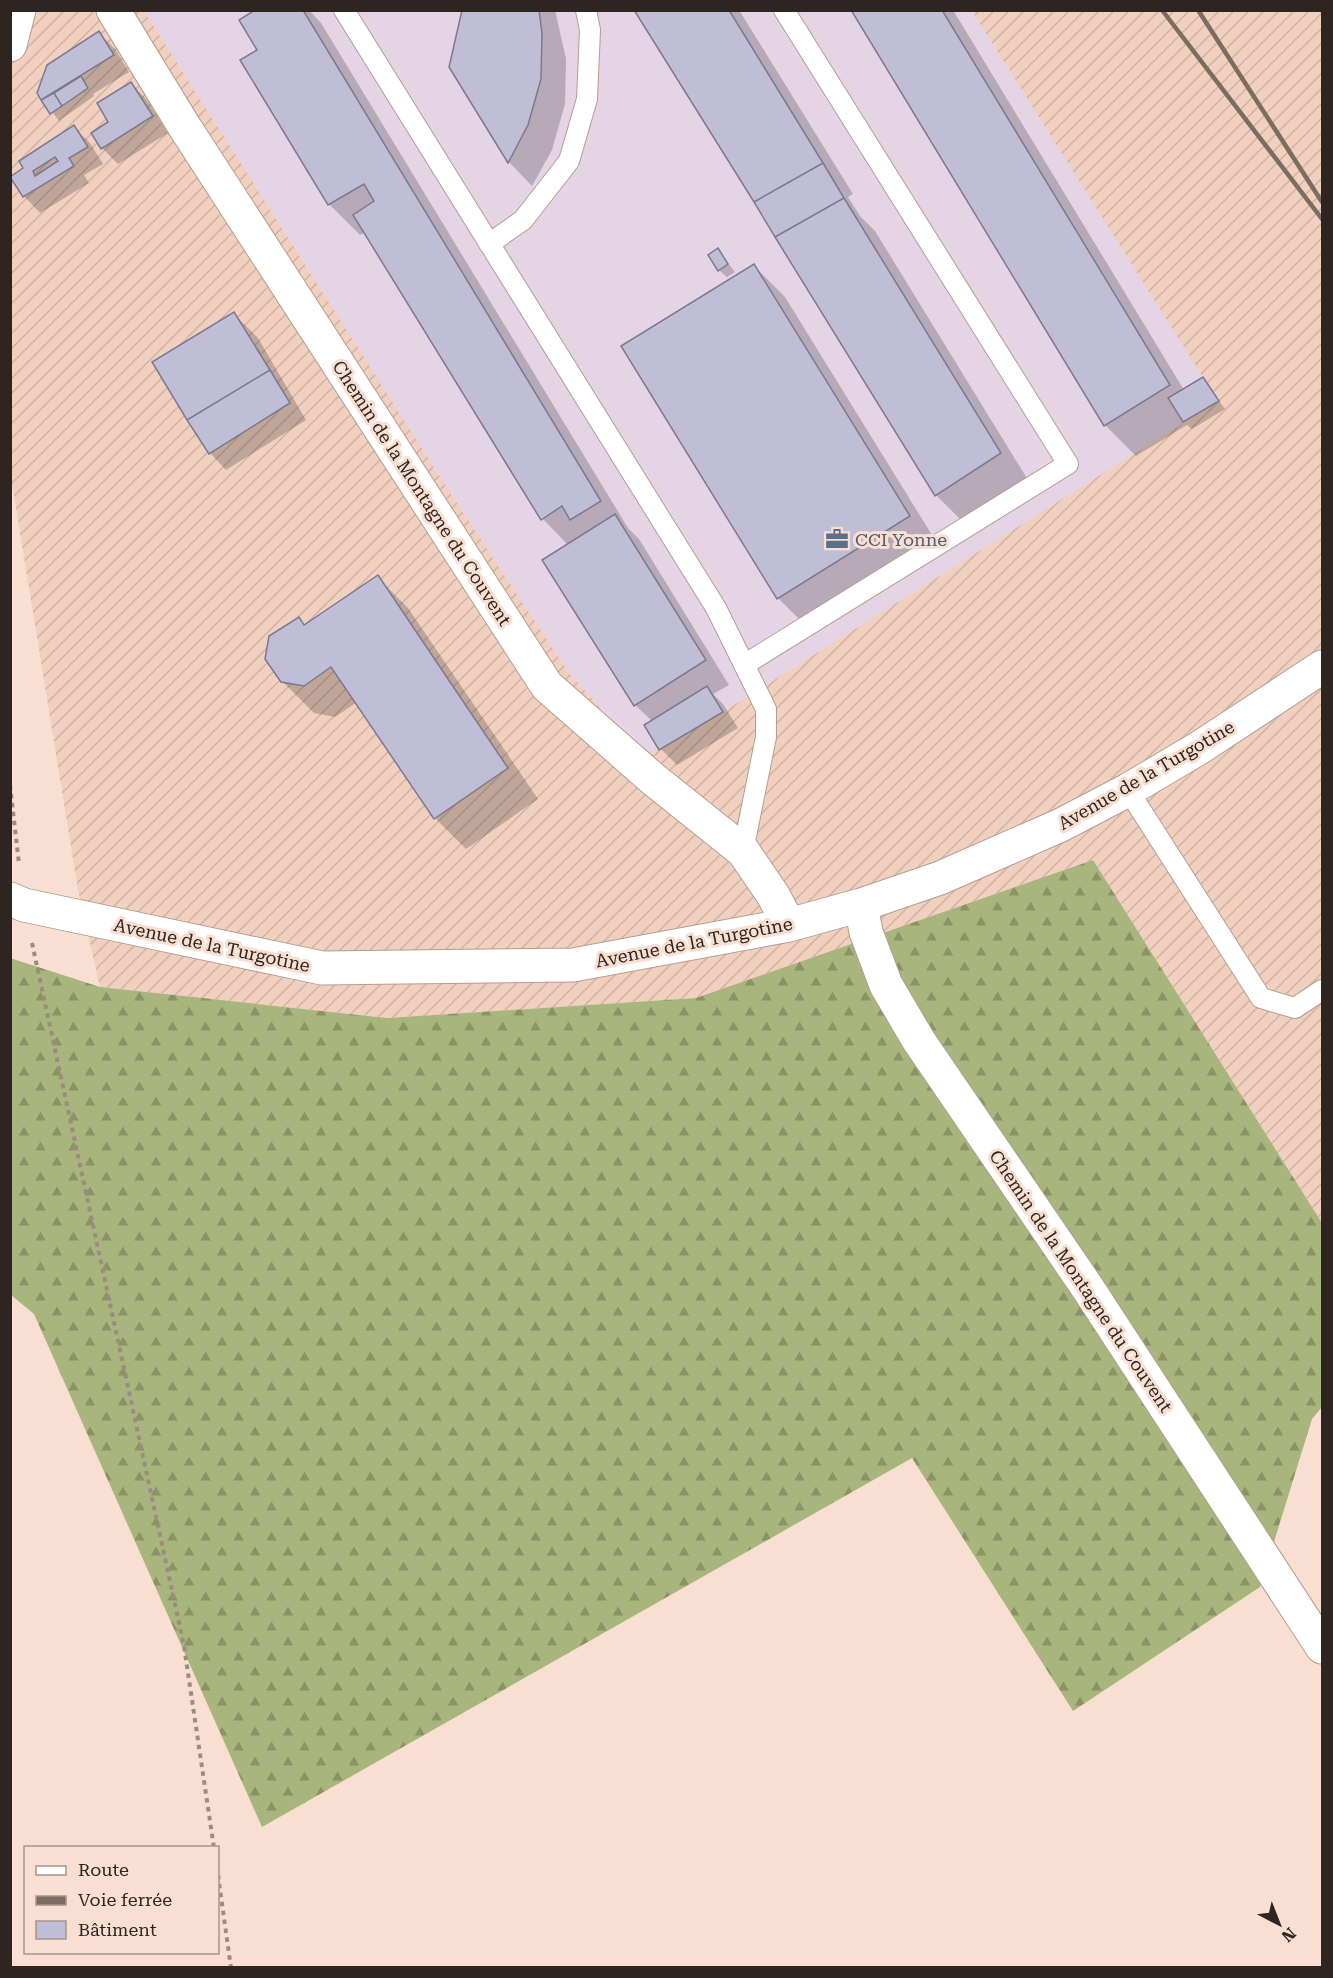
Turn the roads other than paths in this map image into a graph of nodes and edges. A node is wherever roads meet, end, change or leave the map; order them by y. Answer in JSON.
{"nodes":[{"id":1,"x":20,"y":10,"type":"edge"},
{"id":2,"x":113,"y":10,"type":"edge"},
{"id":3,"x":586,"y":10,"type":"edge"},
{"id":4,"x":784,"y":10,"type":"edge"},
{"id":5,"x":352,"y":13,"type":"edge"},
{"id":6,"x":10,"y":45,"type":"edge"},
{"id":7,"x":489,"y":244,"type":"junction"},
{"id":8,"x":744,"y":665,"type":"junction"},
{"id":9,"x":1323,"y":667,"type":"edge"},
{"id":10,"x":1128,"y":789,"type":"junction"},
{"id":11,"x":742,"y":851,"type":"junction"},
{"id":12,"x":17,"y":902,"type":"edge"},
{"id":13,"x":861,"y":905,"type":"junction"},
{"id":14,"x":789,"y":925,"type":"junction"},
{"id":15,"x":1323,"y":990,"type":"edge"},
{"id":16,"x":1323,"y":1647,"type":"edge"}],
"edges":[{"from":1,"to":6,"type":"street"},
{"from":2,"to":11,"type":"street","name":"Chemin de la Montagne du Couvent"},
{"from":3,"to":7,"type":"lane"},
{"from":4,"to":8,"type":"lane"},
{"from":5,"to":7,"type":"lane"},
{"from":7,"to":8,"type":"lane"},
{"from":8,"to":11,"type":"lane"},
{"from":9,"to":10,"type":"street","name":"Avenue de la Turgotine"},
{"from":10,"to":13,"type":"street","name":"Avenue de la Turgotine"},
{"from":10,"to":15,"type":"lane"},
{"from":11,"to":14,"type":"street","name":"Chemin de la Montagne du Couvent"},
{"from":12,"to":14,"type":"street","name":"Avenue de la Turgotine"},
{"from":13,"to":14,"type":"street","name":"Avenue de la Turgotine"},
{"from":13,"to":16,"type":"street","name":"Chemin de la Montagne du Couvent"}]}
